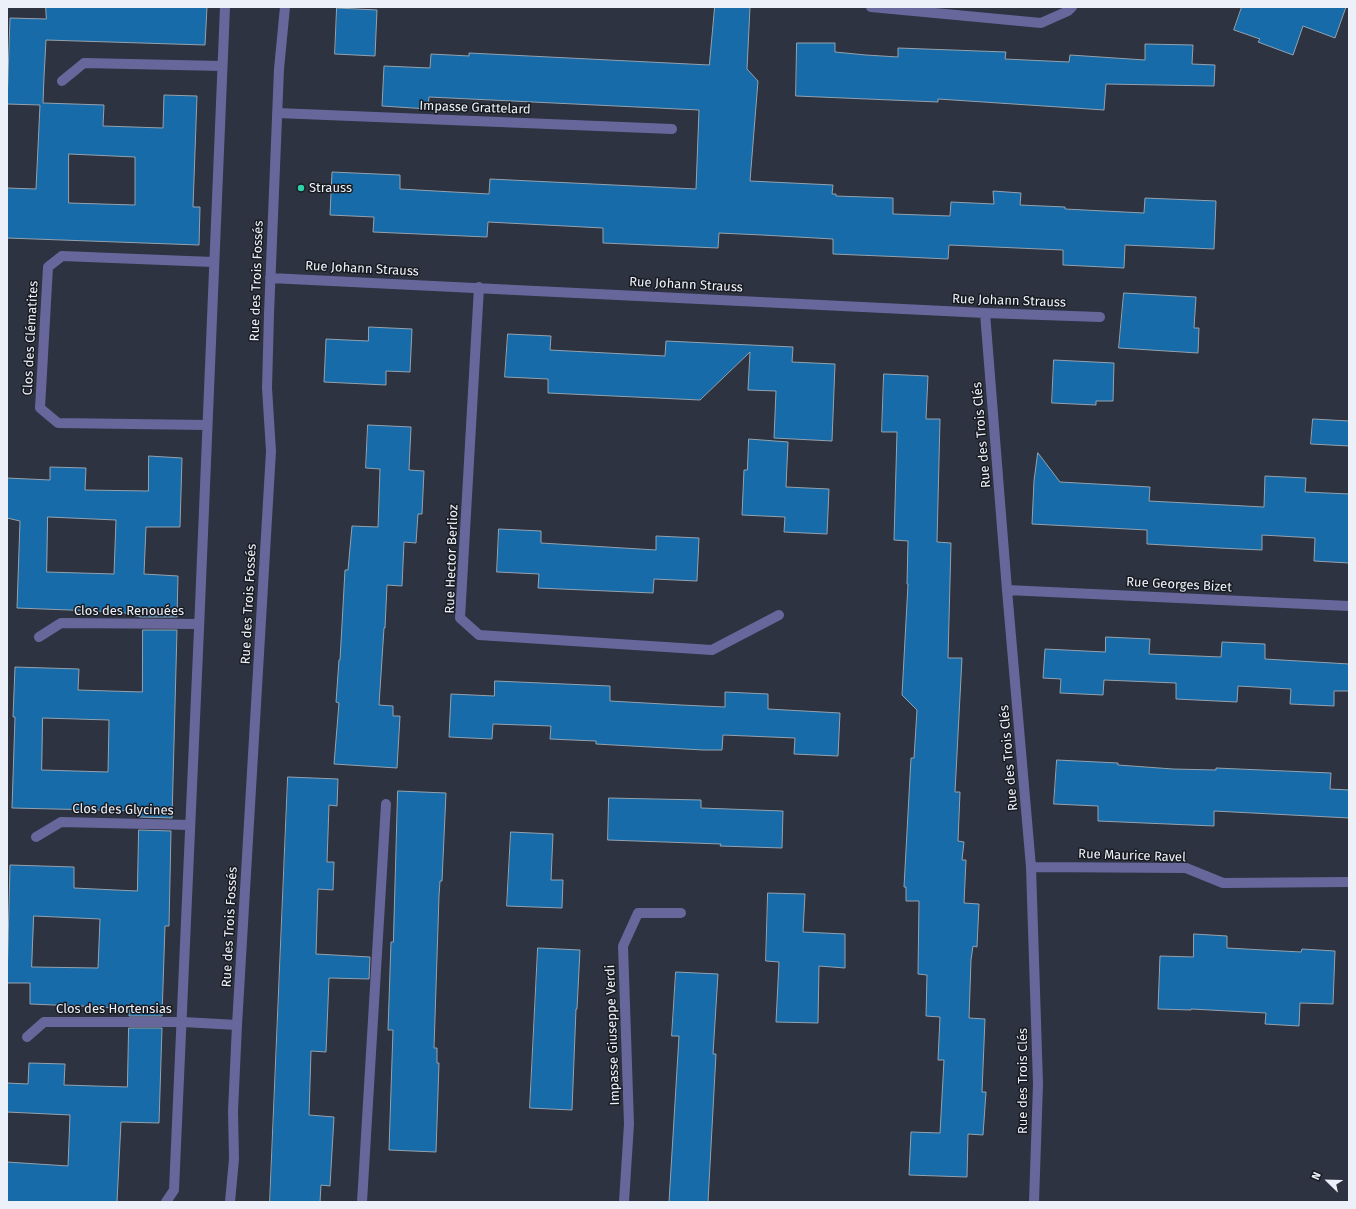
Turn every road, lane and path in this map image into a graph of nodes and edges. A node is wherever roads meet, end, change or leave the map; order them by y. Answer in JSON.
{"nodes":[{"id":1,"x":225,"y":7,"type":"edge"},
{"id":2,"x":285,"y":7,"type":"edge"},
{"id":3,"x":871,"y":7,"type":"edge"},
{"id":4,"x":1072,"y":7,"type":"edge"},
{"id":5,"x":222,"y":66,"type":"junction"},
{"id":6,"x":62,"y":81,"type":"dead end"},
{"id":7,"x":277,"y":112,"type":"junction"},
{"id":8,"x":672,"y":128,"type":"dead end"},
{"id":9,"x":213,"y":262,"type":"junction"},
{"id":10,"x":270,"y":278,"type":"junction"},
{"id":11,"x":479,"y":287,"type":"junction"},
{"id":12,"x":985,"y":313,"type":"junction"},
{"id":13,"x":1100,"y":317,"type":"dead end"},
{"id":14,"x":206,"y":425,"type":"junction"},
{"id":15,"x":1007,"y":590,"type":"junction"},
{"id":16,"x":1349,"y":606,"type":"edge"},
{"id":17,"x":778,"y":615,"type":"dead end"},
{"id":18,"x":198,"y":624,"type":"junction"},
{"id":19,"x":39,"y":637,"type":"dead end"},
{"id":20,"x":386,"y":804,"type":"dead end"},
{"id":21,"x":190,"y":824,"type":"junction"},
{"id":22,"x":36,"y":837,"type":"dead end"},
{"id":23,"x":1031,"y":867,"type":"junction"},
{"id":24,"x":1349,"y":882,"type":"edge"},
{"id":25,"x":681,"y":913,"type":"dead end"},
{"id":26,"x":182,"y":1022,"type":"junction"},
{"id":27,"x":237,"y":1025,"type":"junction"},
{"id":28,"x":27,"y":1037,"type":"dead end"},
{"id":29,"x":166,"y":1202,"type":"edge"},
{"id":30,"x":230,"y":1202,"type":"edge"},
{"id":31,"x":362,"y":1202,"type":"edge"},
{"id":32,"x":624,"y":1202,"type":"edge"},
{"id":33,"x":1034,"y":1202,"type":"edge"}],
"edges":[{"from":1,"to":5,"type":"street"},
{"from":2,"to":7,"type":"street","name":"Rue des Trois Fossés"},
{"from":3,"to":4,"type":"street"},
{"from":5,"to":6,"type":"street"},
{"from":5,"to":9,"type":"street"},
{"from":7,"to":8,"type":"street","name":"Impasse Grattelard"},
{"from":7,"to":10,"type":"street","name":"Rue des Trois Fossés"},
{"from":9,"to":14,"type":"street"},
{"from":9,"to":14,"type":"street","name":"Clos des Clématites"},
{"from":10,"to":11,"type":"street","name":"Rue Johann Strauss"},
{"from":10,"to":27,"type":"street","name":"Rue des Trois Fossés"},
{"from":11,"to":12,"type":"street","name":"Rue Johann Strauss"},
{"from":11,"to":17,"type":"street","name":"Rue Hector Berlioz"},
{"from":12,"to":13,"type":"street","name":"Rue Johann Strauss"},
{"from":12,"to":15,"type":"street","name":"Rue des Trois Clés"},
{"from":14,"to":18,"type":"street"},
{"from":15,"to":16,"type":"street","name":"Rue Georges Bizet"},
{"from":15,"to":23,"type":"street","name":"Rue des Trois Clés"},
{"from":18,"to":19,"type":"street","name":"Clos des Renouées"},
{"from":18,"to":21,"type":"street"},
{"from":20,"to":31,"type":"street"},
{"from":21,"to":22,"type":"street","name":"Clos des Glycines"},
{"from":21,"to":26,"type":"street"},
{"from":23,"to":24,"type":"street","name":"Rue Maurice Ravel"},
{"from":23,"to":33,"type":"street","name":"Rue des Trois Clés"},
{"from":25,"to":32,"type":"street","name":"Impasse Giuseppe Verdi"},
{"from":26,"to":27,"type":"street","name":"Clos des Hortensias"},
{"from":26,"to":28,"type":"street","name":"Clos des Hortensias"},
{"from":26,"to":29,"type":"street"},
{"from":27,"to":30,"type":"street","name":"Rue des Trois Fossés"}]}
